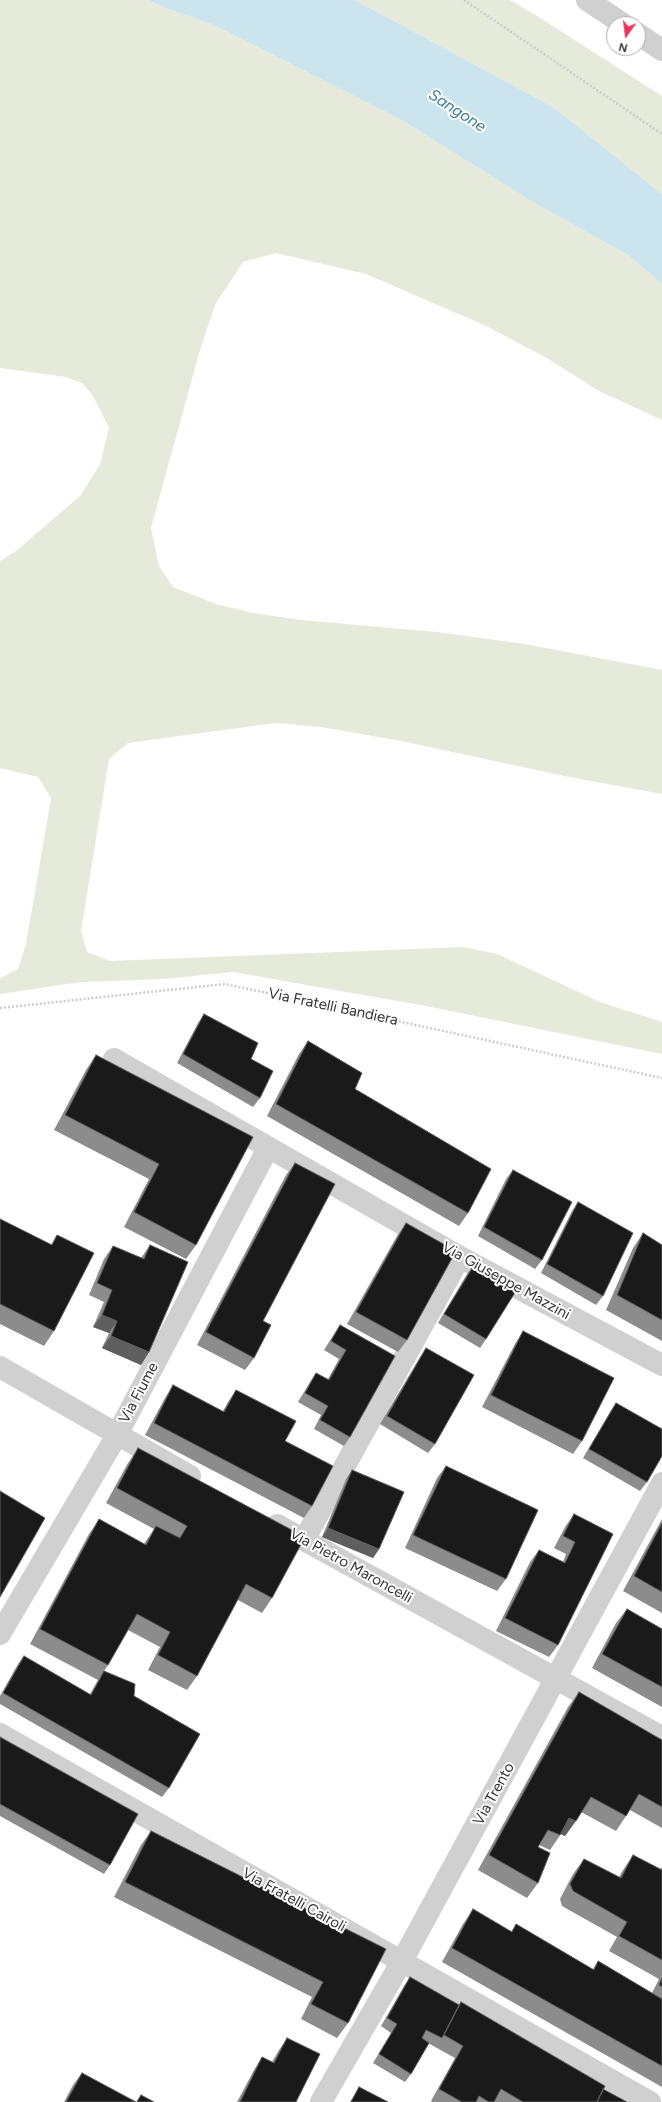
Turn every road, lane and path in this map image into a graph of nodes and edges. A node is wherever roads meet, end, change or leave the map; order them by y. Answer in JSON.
{"nodes":[{"id":1,"x":464,"y":0,"type":"edge"},
{"id":2,"x":587,"y":0,"type":"edge"},
{"id":3,"x":615,"y":12,"type":"edge"},
{"id":4,"x":646,"y":39,"type":"edge"},
{"id":5,"x":662,"y":50,"type":"edge"},
{"id":6,"x":662,"y":134,"type":"edge"},
{"id":7,"x":0,"y":1008,"type":"edge"},
{"id":8,"x":114,"y":1059,"type":"dead end"},
{"id":9,"x":662,"y":1078,"type":"edge"},
{"id":10,"x":268,"y":1148,"type":"junction"},
{"id":11,"x":460,"y":1256,"type":"junction"},
{"id":12,"x":662,"y":1365,"type":"edge"},
{"id":13,"x":0,"y":1367,"type":"edge"},
{"id":14,"x":117,"y":1435,"type":"junction"},
{"id":15,"x":662,"y":1483,"type":"edge"},
{"id":16,"x":209,"y":1487,"type":"edge"},
{"id":17,"x":256,"y":1514,"type":"edge"},
{"id":18,"x":304,"y":1540,"type":"junction"},
{"id":19,"x":0,"y":1634,"type":"edge"},
{"id":20,"x":556,"y":1679,"type":"junction"},
{"id":21,"x":0,"y":1734,"type":"edge"},
{"id":22,"x":662,"y":1737,"type":"edge"},
{"id":23,"x":402,"y":1961,"type":"junction"},
{"id":24,"x":321,"y":2102,"type":"edge"},
{"id":25,"x":650,"y":2102,"type":"edge"}],
"edges":[{"from":1,"to":6,"type":"path"},
{"from":2,"to":3,"type":"street"},
{"from":4,"to":5,"type":"street"},
{"from":7,"to":9,"type":"path","name":"Via Fratelli Bandiera"},
{"from":8,"to":10,"type":"street","name":"Via Giuseppe Mazzini"},
{"from":10,"to":11,"type":"street","name":"Via Giuseppe Mazzini"},
{"from":10,"to":14,"type":"street","name":"Via Fiume"},
{"from":11,"to":12,"type":"street","name":"Via Giuseppe Mazzini"},
{"from":11,"to":18,"type":"street"},
{"from":13,"to":14,"type":"street"},
{"from":14,"to":16,"type":"street"},
{"from":14,"to":19,"type":"street","name":"Via Fiume"},
{"from":15,"to":20,"type":"street","name":"Via Trento"},
{"from":17,"to":18,"type":"street","name":"Via Pietro Maroncelli"},
{"from":18,"to":20,"type":"street","name":"Via Pietro Maroncelli"},
{"from":20,"to":22,"type":"street","name":"Via Pietro Maroncelli"},
{"from":20,"to":23,"type":"street","name":"Via Trento"},
{"from":21,"to":23,"type":"street","name":"Via Fratelli Cairoli"},
{"from":23,"to":24,"type":"street","name":"Via Trento"},
{"from":23,"to":25,"type":"street","name":"Via Fratelli Cairoli"}]}
